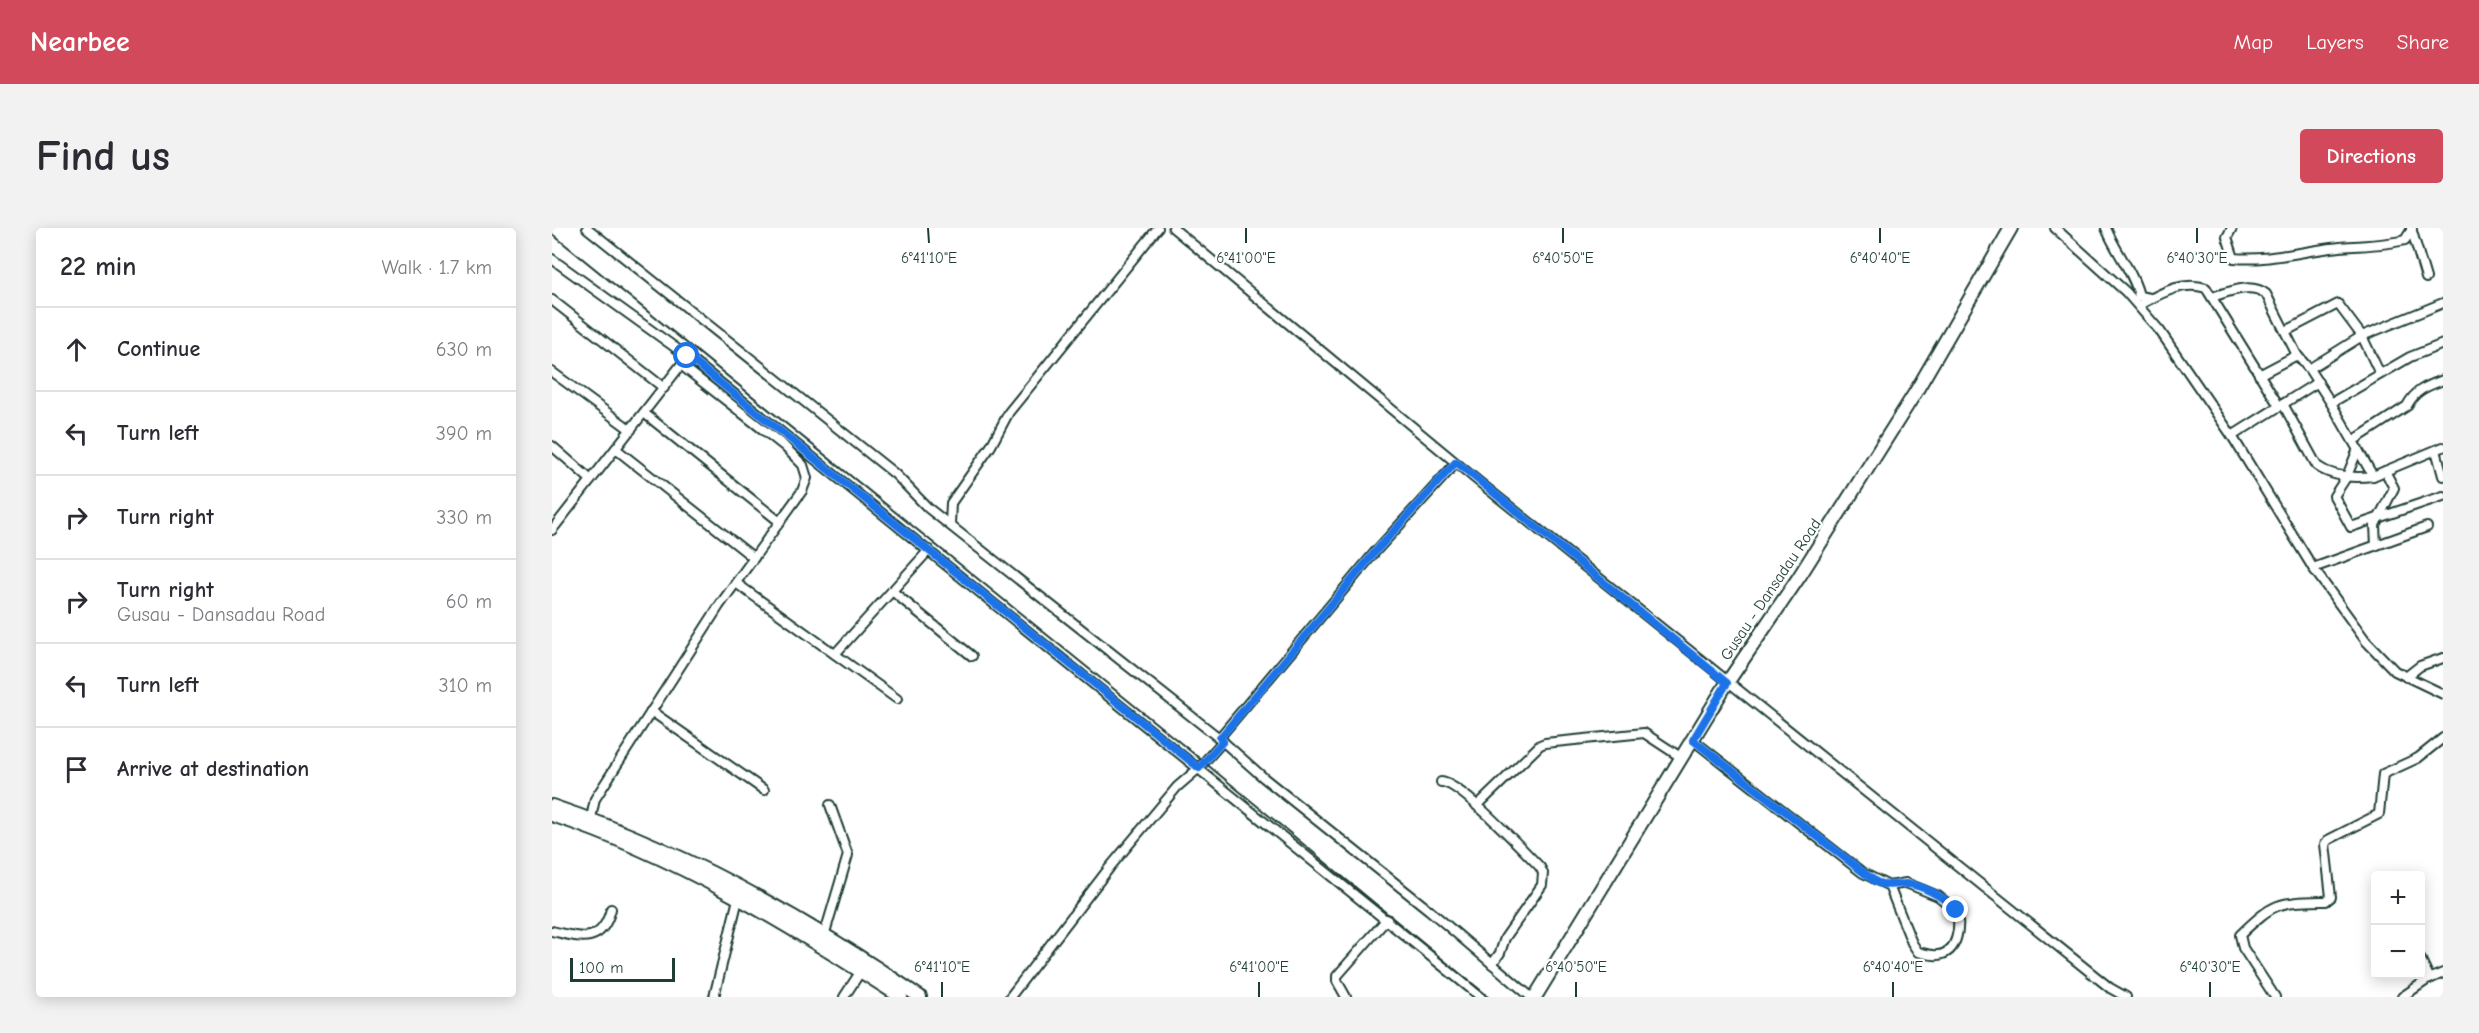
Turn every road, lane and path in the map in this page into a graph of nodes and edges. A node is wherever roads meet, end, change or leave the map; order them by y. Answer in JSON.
{"nodes":[{"id":1,"x":586,"y":228,"type":"edge"},
{"id":2,"x":1158,"y":228,"type":"edge"},
{"id":3,"x":1173,"y":228,"type":"edge"},
{"id":4,"x":2011,"y":228,"type":"edge"},
{"id":5,"x":2055,"y":228,"type":"edge"},
{"id":6,"x":2106,"y":228,"type":"edge"},
{"id":7,"x":2232,"y":228,"type":"edge"},
{"id":8,"x":2412,"y":228,"type":"edge"},
{"id":9,"x":552,"y":259,"type":"edge"},
{"id":10,"x":2426,"y":278,"type":"dead end"},
{"id":11,"x":2212,"y":297,"type":"junction"},
{"id":12,"x":2151,"y":298,"type":"junction"},
{"id":13,"x":552,"y":300,"type":"edge"},
{"id":14,"x":2443,"y":303,"type":"edge"},
{"id":15,"x":2139,"y":305,"type":"junction"},
{"id":16,"x":2286,"y":331,"type":"junction"},
{"id":17,"x":2362,"y":336,"type":"junction"},
{"id":18,"x":2443,"y":344,"type":"edge"},
{"id":19,"x":2297,"y":355,"type":"junction"},
{"id":20,"x":687,"y":356,"type":"junction"},
{"id":21,"x":681,"y":364,"type":"junction"},
{"id":22,"x":2309,"y":369,"type":"junction"},
{"id":23,"x":552,"y":372,"type":"edge"},
{"id":24,"x":2380,"y":374,"type":"junction"},
{"id":25,"x":2259,"y":375,"type":"junction"},
{"id":26,"x":2443,"y":380,"type":"edge"},
{"id":27,"x":2318,"y":382,"type":"junction"},
{"id":28,"x":664,"y":388,"type":"junction"},
{"id":29,"x":2331,"y":403,"type":"junction"},
{"id":30,"x":2281,"y":405,"type":"junction"},
{"id":31,"x":644,"y":413,"type":"junction"},
{"id":32,"x":631,"y":430,"type":"junction"},
{"id":33,"x":2232,"y":436,"type":"junction"},
{"id":34,"x":2353,"y":441,"type":"junction"},
{"id":35,"x":552,"y":446,"type":"edge"},
{"id":36,"x":616,"y":449,"type":"junction"},
{"id":37,"x":2358,"y":449,"type":"junction"},
{"id":38,"x":2439,"y":449,"type":"edge"},
{"id":39,"x":1456,"y":462,"type":"junction"},
{"id":40,"x":2385,"y":471,"type":"junction"},
{"id":41,"x":2347,"y":476,"type":"junction"},
{"id":42,"x":2373,"y":476,"type":"junction"},
{"id":43,"x":2443,"y":476,"type":"edge"},
{"id":44,"x":591,"y":480,"type":"junction"},
{"id":45,"x":2443,"y":496,"type":"edge"},
{"id":46,"x":2378,"y":519,"type":"junction"},
{"id":47,"x":780,"y":522,"type":"junction"},
{"id":48,"x":950,"y":524,"type":"junction"},
{"id":49,"x":2427,"y":527,"type":"dead end"},
{"id":50,"x":552,"y":530,"type":"edge"},
{"id":51,"x":2376,"y":544,"type":"junction"},
{"id":52,"x":928,"y":550,"type":"junction"},
{"id":53,"x":754,"y":558,"type":"junction"},
{"id":54,"x":2313,"y":568,"type":"junction"},
{"id":55,"x":736,"y":583,"type":"junction"},
{"id":56,"x":892,"y":591,"type":"junction"},
{"id":57,"x":835,"y":654,"type":"junction"},
{"id":58,"x":972,"y":656,"type":"dead end"},
{"id":59,"x":2443,"y":658,"type":"edge"},
{"id":60,"x":2406,"y":677,"type":"junction"},
{"id":61,"x":1727,"y":683,"type":"junction"},
{"id":62,"x":2443,"y":694,"type":"edge"},
{"id":63,"x":897,"y":699,"type":"dead end"},
{"id":64,"x":651,"y":711,"type":"junction"},
{"id":65,"x":2443,"y":738,"type":"edge"},
{"id":66,"x":1221,"y":740,"type":"junction"},
{"id":67,"x":1693,"y":740,"type":"junction"},
{"id":68,"x":1682,"y":758,"type":"junction"},
{"id":69,"x":1199,"y":768,"type":"junction"},
{"id":70,"x":1441,"y":782,"type":"dead end"},
{"id":71,"x":764,"y":790,"type":"dead end"},
{"id":72,"x":830,"y":805,"type":"dead end"},
{"id":73,"x":552,"y":806,"type":"edge"},
{"id":74,"x":1477,"y":806,"type":"junction"},
{"id":75,"x":552,"y":815,"type":"edge"},
{"id":76,"x":590,"y":823,"type":"junction"},
{"id":77,"x":1888,"y":886,"type":"junction"},
{"id":78,"x":738,"y":899,"type":"junction"},
{"id":79,"x":611,"y":909,"type":"dead end"},
{"id":80,"x":1387,"y":919,"type":"junction"},
{"id":81,"x":552,"y":931,"type":"edge"},
{"id":82,"x":824,"y":936,"type":"junction"},
{"id":83,"x":1492,"y":964,"type":"junction"},
{"id":84,"x":2425,"y":967,"type":"edge"},
{"id":85,"x":861,"y":971,"type":"junction"},
{"id":86,"x":2443,"y":973,"type":"edge"},
{"id":87,"x":2430,"y":979,"type":"junction"},
{"id":88,"x":714,"y":997,"type":"edge"},
{"id":89,"x":844,"y":997,"type":"edge"},
{"id":90,"x":902,"y":997,"type":"edge"},
{"id":91,"x":920,"y":997,"type":"edge"},
{"id":92,"x":1010,"y":997,"type":"edge"},
{"id":93,"x":1346,"y":997,"type":"edge"},
{"id":94,"x":1481,"y":997,"type":"edge"},
{"id":95,"x":1530,"y":997,"type":"edge"},
{"id":96,"x":1535,"y":997,"type":"edge"},
{"id":97,"x":2126,"y":997,"type":"edge"},
{"id":98,"x":2275,"y":997,"type":"edge"},
{"id":99,"x":2402,"y":997,"type":"edge"}],
"edges":[{"from":1,"to":48,"type":"street"},
{"from":2,"to":48,"type":"street"},
{"from":3,"to":39,"type":"street"},
{"from":4,"to":61,"type":"main road","name":"Gusau - Dansadau Road"},
{"from":5,"to":15,"type":"street"},
{"from":6,"to":12,"type":"street"},
{"from":7,"to":8,"type":"street"},
{"from":8,"to":10,"type":"street"},
{"from":9,"to":20,"type":"street"},
{"from":11,"to":12,"type":"street"},
{"from":11,"to":16,"type":"street"},
{"from":11,"to":25,"type":"street"},
{"from":12,"to":15,"type":"street"},
{"from":13,"to":28,"type":"street"},
{"from":14,"to":17,"type":"street"},
{"from":15,"to":33,"type":"street"},
{"from":16,"to":17,"type":"street"},
{"from":16,"to":19,"type":"street"},
{"from":17,"to":22,"type":"street"},
{"from":17,"to":24,"type":"street"},
{"from":18,"to":24,"type":"street"},
{"from":19,"to":22,"type":"street"},
{"from":19,"to":25,"type":"street"},
{"from":20,"to":21,"type":"street"},
{"from":20,"to":52,"type":"street"},
{"from":21,"to":28,"type":"street"},
{"from":21,"to":47,"type":"street"},
{"from":22,"to":27,"type":"street"},
{"from":23,"to":32,"type":"street"},
{"from":24,"to":29,"type":"street"},
{"from":25,"to":30,"type":"street"},
{"from":26,"to":34,"type":"street"},
{"from":27,"to":29,"type":"street"},
{"from":27,"to":30,"type":"street"},
{"from":28,"to":31,"type":"street"},
{"from":29,"to":34,"type":"street"},
{"from":30,"to":33,"type":"street"},
{"from":30,"to":41,"type":"street"},
{"from":31,"to":32,"type":"street"},
{"from":31,"to":47,"type":"street"},
{"from":32,"to":36,"type":"street"},
{"from":33,"to":54,"type":"street"},
{"from":34,"to":37,"type":"street"},
{"from":35,"to":44,"type":"street"},
{"from":36,"to":44,"type":"street"},
{"from":36,"to":53,"type":"street"},
{"from":37,"to":41,"type":"street"},
{"from":37,"to":42,"type":"street"},
{"from":38,"to":40,"type":"street"},
{"from":38,"to":43,"type":"street"},
{"from":39,"to":61,"type":"street"},
{"from":39,"to":66,"type":"street"},
{"from":40,"to":42,"type":"street"},
{"from":40,"to":46,"type":"street"},
{"from":41,"to":42,"type":"street"},
{"from":41,"to":46,"type":"street"},
{"from":44,"to":50,"type":"street"},
{"from":45,"to":46,"type":"street"},
{"from":46,"to":51,"type":"street"},
{"from":47,"to":53,"type":"street"},
{"from":48,"to":66,"type":"street"},
{"from":49,"to":51,"type":"street"},
{"from":51,"to":54,"type":"street"},
{"from":52,"to":56,"type":"street"},
{"from":52,"to":69,"type":"street"},
{"from":53,"to":55,"type":"street"},
{"from":54,"to":60,"type":"street"},
{"from":55,"to":57,"type":"street"},
{"from":55,"to":64,"type":"street"},
{"from":56,"to":57,"type":"street"},
{"from":56,"to":58,"type":"street"},
{"from":57,"to":63,"type":"street"},
{"from":59,"to":60,"type":"street"},
{"from":60,"to":62,"type":"street"},
{"from":61,"to":67,"type":"main road","name":"Gusau - Dansadau Road"},
{"from":61,"to":97,"type":"street"},
{"from":64,"to":71,"type":"street"},
{"from":64,"to":76,"type":"street"},
{"from":65,"to":98,"type":"street"},
{"from":66,"to":69,"type":"street"},
{"from":66,"to":83,"type":"street"},
{"from":67,"to":68,"type":"main road","name":"Gusau - Dansadau Road"},
{"from":67,"to":77,"type":"street"},
{"from":68,"to":74,"type":"street"},
{"from":68,"to":96,"type":"main road","name":"Gusau - Dansadau Road"},
{"from":69,"to":80,"type":"street"},
{"from":69,"to":92,"type":"street"},
{"from":70,"to":74,"type":"street"},
{"from":72,"to":82,"type":"street"},
{"from":73,"to":76,"type":"main road"},
{"from":74,"to":83,"type":"street"},
{"from":75,"to":76,"type":"main road"},
{"from":76,"to":78,"type":"main road"},
{"from":76,"to":82,"type":"main road"},
{"from":77,"to":77,"type":"street"},
{"from":78,"to":85,"type":"main road"},
{"from":78,"to":88,"type":"street"},
{"from":79,"to":81,"type":"street"},
{"from":80,"to":93,"type":"street"},
{"from":80,"to":94,"type":"street"},
{"from":82,"to":91,"type":"main road"},
{"from":83,"to":95,"type":"street"},
{"from":84,"to":87,"type":"street"},
{"from":85,"to":89,"type":"street"},
{"from":85,"to":90,"type":"main road"},
{"from":86,"to":87,"type":"street"},
{"from":87,"to":99,"type":"street"}]}
